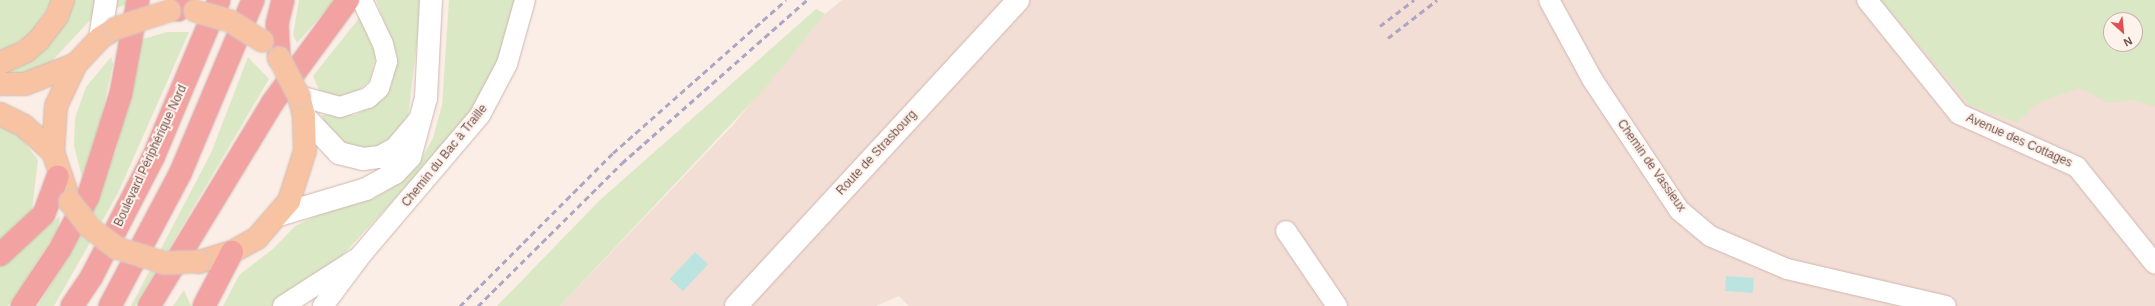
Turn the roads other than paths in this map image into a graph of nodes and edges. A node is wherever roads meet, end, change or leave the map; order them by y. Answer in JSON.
{"nodes":[{"id":1,"x":63,"y":0,"type":"edge"},
{"id":2,"x":106,"y":0,"type":"edge"},
{"id":3,"x":138,"y":0,"type":"edge"},
{"id":4,"x":220,"y":0,"type":"edge"},
{"id":5,"x":253,"y":0,"type":"edge"},
{"id":6,"x":283,"y":0,"type":"edge"},
{"id":7,"x":348,"y":0,"type":"edge"},
{"id":8,"x":431,"y":0,"type":"edge"},
{"id":9,"x":525,"y":0,"type":"edge"},
{"id":10,"x":1018,"y":0,"type":"edge"},
{"id":11,"x":1549,"y":0,"type":"edge"},
{"id":12,"x":1867,"y":0,"type":"edge"},
{"id":13,"x":181,"y":8,"type":"edge"},
{"id":14,"x":366,"y":8,"type":"edge"},
{"id":15,"x":108,"y":33,"type":"junction"},
{"id":16,"x":279,"y":58,"type":"junction"},
{"id":17,"x":0,"y":62,"type":"edge"},
{"id":18,"x":76,"y":64,"type":"junction"},
{"id":19,"x":0,"y":84,"type":"edge"},
{"id":20,"x":302,"y":106,"type":"junction"},
{"id":21,"x":423,"y":111,"type":"junction"},
{"id":22,"x":0,"y":114,"type":"edge"},
{"id":23,"x":53,"y":152,"type":"junction"},
{"id":24,"x":58,"y":176,"type":"junction"},
{"id":25,"x":279,"y":215,"type":"junction"},
{"id":26,"x":1286,"y":231,"type":"dead end"},
{"id":27,"x":232,"y":252,"type":"junction"},
{"id":28,"x":0,"y":255,"type":"edge"},
{"id":29,"x":361,"y":256,"type":"junction"},
{"id":30,"x":2155,"y":264,"type":"edge"},
{"id":31,"x":22,"y":306,"type":"edge"},
{"id":32,"x":72,"y":306,"type":"edge"},
{"id":33,"x":110,"y":306,"type":"edge"},
{"id":34,"x":149,"y":306,"type":"edge"},
{"id":35,"x":204,"y":306,"type":"edge"},
{"id":36,"x":283,"y":306,"type":"edge"},
{"id":37,"x":323,"y":306,"type":"edge"},
{"id":38,"x":736,"y":306,"type":"edge"},
{"id":39,"x":1337,"y":306,"type":"edge"},
{"id":40,"x":1946,"y":306,"type":"edge"}],
"edges":[{"from":1,"to":17,"type":"main road"},
{"from":2,"to":15,"type":"main road"},
{"from":3,"to":31,"type":"highway"},
{"from":4,"to":32,"type":"highway","name":"Boulevard Périphérique Nord"},
{"from":5,"to":33,"type":"highway"},
{"from":6,"to":16,"type":"highway"},
{"from":7,"to":34,"type":"highway"},
{"from":8,"to":21,"type":"main road"},
{"from":9,"to":29,"type":"street","name":"Chemin du Bac à Traille"},
{"from":10,"to":38,"type":"main road","name":"Route de Strasbourg"},
{"from":11,"to":40,"type":"street","name":"Chemin de Vassieux"},
{"from":12,"to":30,"type":"street","name":"Avenue des Cottages"},
{"from":13,"to":15,"type":"main road","bridge":true},
{"from":13,"to":16,"type":"main road","bridge":true},
{"from":14,"to":20,"type":"street"},
{"from":15,"to":18,"type":"main road"},
{"from":16,"to":20,"type":"main road","bridge":true},
{"from":18,"to":19,"type":"main road"},
{"from":18,"to":23,"type":"main road"},
{"from":20,"to":21,"type":"main road"},
{"from":20,"to":25,"type":"main road"},
{"from":21,"to":25,"type":"main road"},
{"from":22,"to":23,"type":"main road"},
{"from":23,"to":24,"type":"main road"},
{"from":24,"to":27,"type":"main road","bridge":true},
{"from":24,"to":28,"type":"highway"},
{"from":25,"to":27,"type":"main road"},
{"from":26,"to":39,"type":"street"},
{"from":27,"to":35,"type":"highway"},
{"from":29,"to":36,"type":"street","name":"Chemin du Bac à Traille"},
{"from":29,"to":37,"type":"street","name":"Chemin du Bac à Traille"}]}
